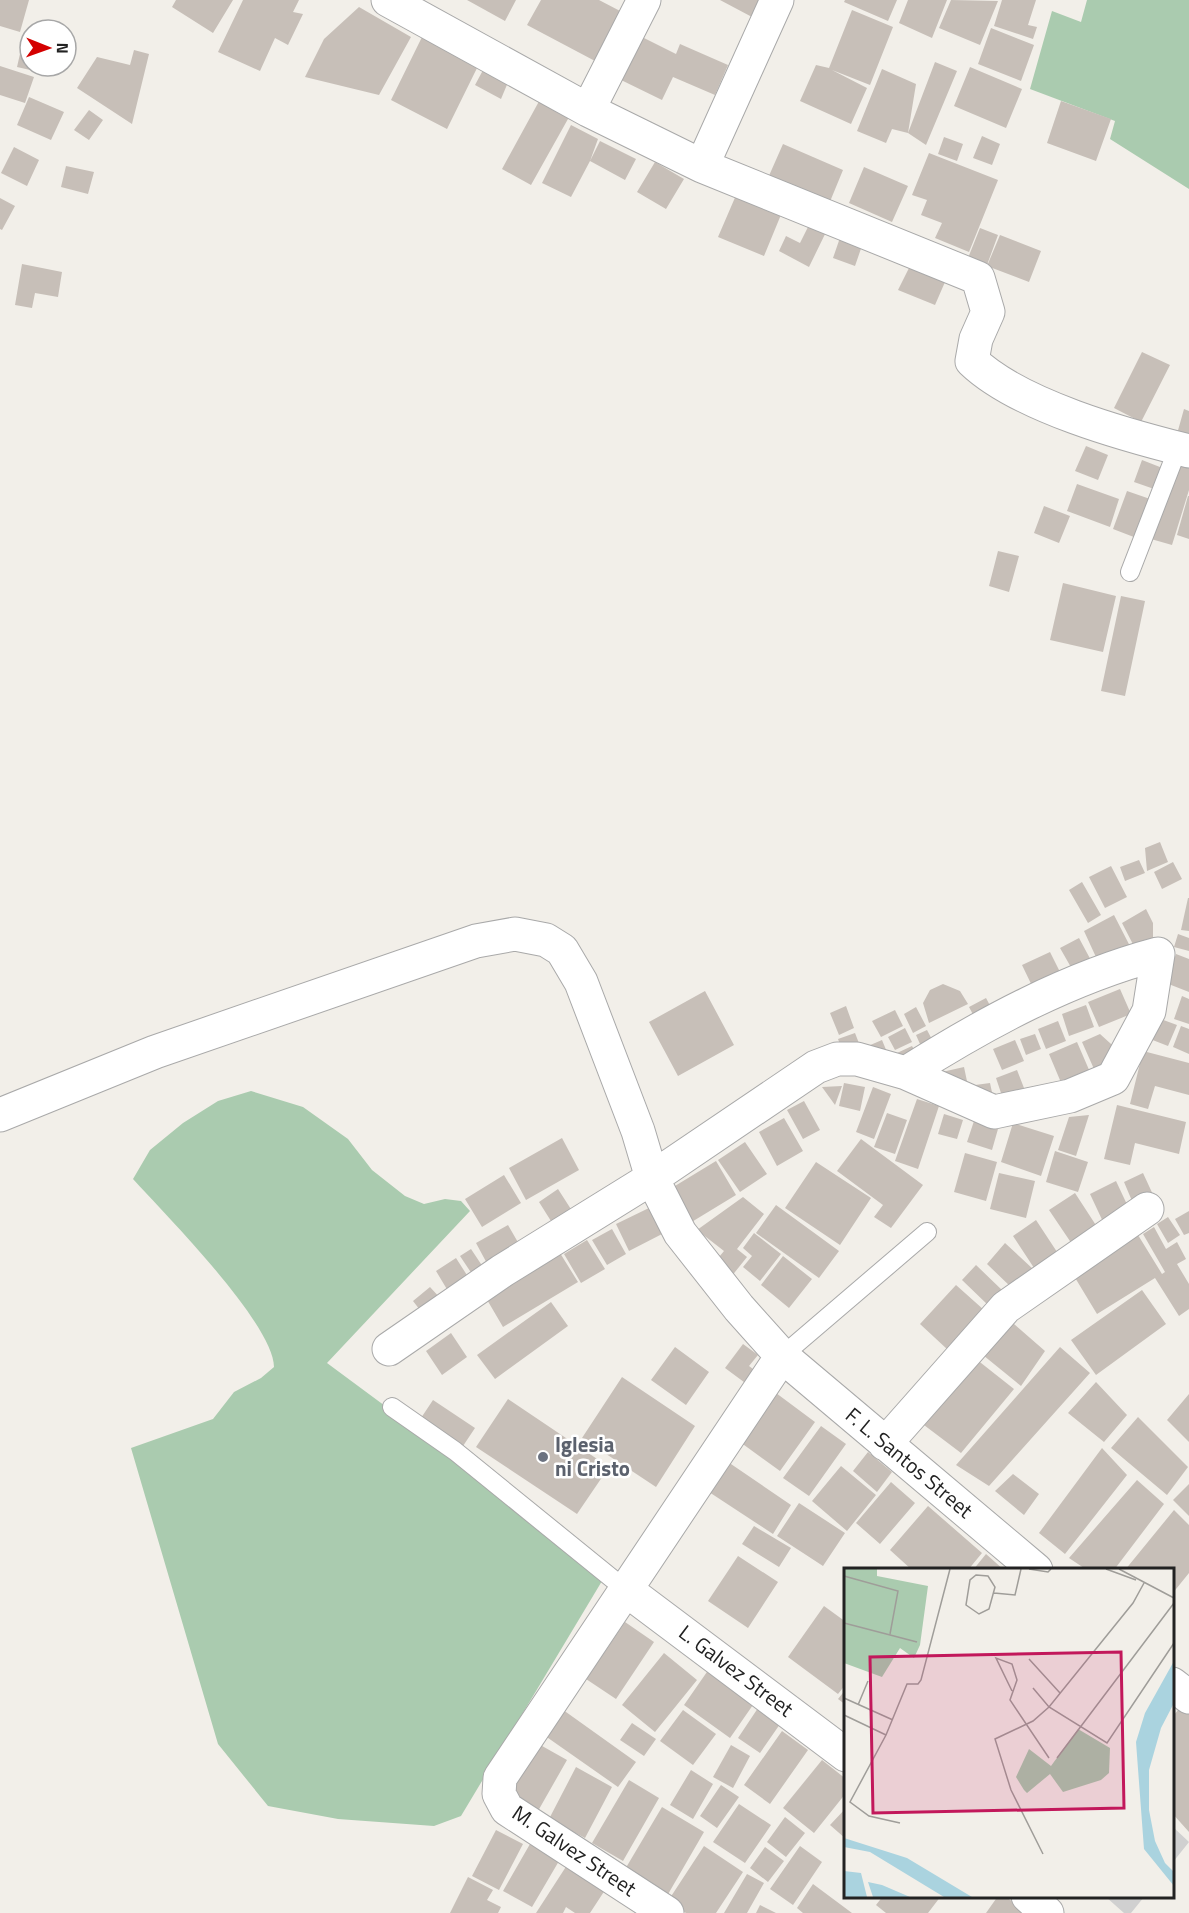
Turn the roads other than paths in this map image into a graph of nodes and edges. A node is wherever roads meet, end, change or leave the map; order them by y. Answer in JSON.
{"nodes":[{"id":1,"x":388,"y":0,"type":"edge"},
{"id":2,"x":644,"y":0,"type":"edge"},
{"id":3,"x":777,"y":0,"type":"edge"},
{"id":4,"x":588,"y":110,"type":"junction"},
{"id":5,"x":702,"y":166,"type":"junction"},
{"id":6,"x":1183,"y":450,"type":"edge"},
{"id":7,"x":1130,"y":572,"type":"dead end"},
{"id":8,"x":906,"y":1072,"type":"junction"},
{"id":9,"x":0,"y":1115,"type":"edge"},
{"id":10,"x":652,"y":1178,"type":"junction"},
{"id":11,"x":1147,"y":1209,"type":"dead end"},
{"id":12,"x":927,"y":1232,"type":"dead end"},
{"id":13,"x":389,"y":1349,"type":"dead end"},
{"id":14,"x":782,"y":1356,"type":"junction"},
{"id":15,"x":392,"y":1407,"type":"dead end"},
{"id":16,"x":885,"y":1444,"type":"junction"},
{"id":17,"x":1035,"y":1568,"type":"edge"},
{"id":18,"x":625,"y":1589,"type":"junction"},
{"id":19,"x":1174,"y":1685,"type":"edge"},
{"id":20,"x":1189,"y":1697,"type":"edge"},
{"id":21,"x":844,"y":1753,"type":"edge"},
{"id":22,"x":1030,"y":1898,"type":"edge"},
{"id":23,"x":667,"y":1913,"type":"edge"},
{"id":24,"x":1047,"y":1913,"type":"edge"}],
"edges":[{"from":1,"to":4,"type":"street"},
{"from":2,"to":4,"type":"street"},
{"from":3,"to":5,"type":"street"},
{"from":4,"to":5,"type":"street"},
{"from":5,"to":6,"type":"street"},
{"from":6,"to":7,"type":"lane"},
{"from":8,"to":8,"type":"street"},
{"from":8,"to":10,"type":"street"},
{"from":9,"to":10,"type":"street","name":"F. L. Santos Street"},
{"from":10,"to":13,"type":"street"},
{"from":10,"to":14,"type":"street","name":"F. L. Santos Street"},
{"from":11,"to":16,"type":"street"},
{"from":12,"to":14,"type":"lane"},
{"from":14,"to":16,"type":"street","name":"F. L. Santos Street"},
{"from":14,"to":18,"type":"street"},
{"from":15,"to":18,"type":"lane"},
{"from":16,"to":17,"type":"street","name":"F. L. Santos Street"},
{"from":18,"to":21,"type":"street","name":"L. Galvez Street"},
{"from":18,"to":23,"type":"street","name":"M. Galvez Street"},
{"from":19,"to":20,"type":"street"},
{"from":22,"to":24,"type":"street"}]}
